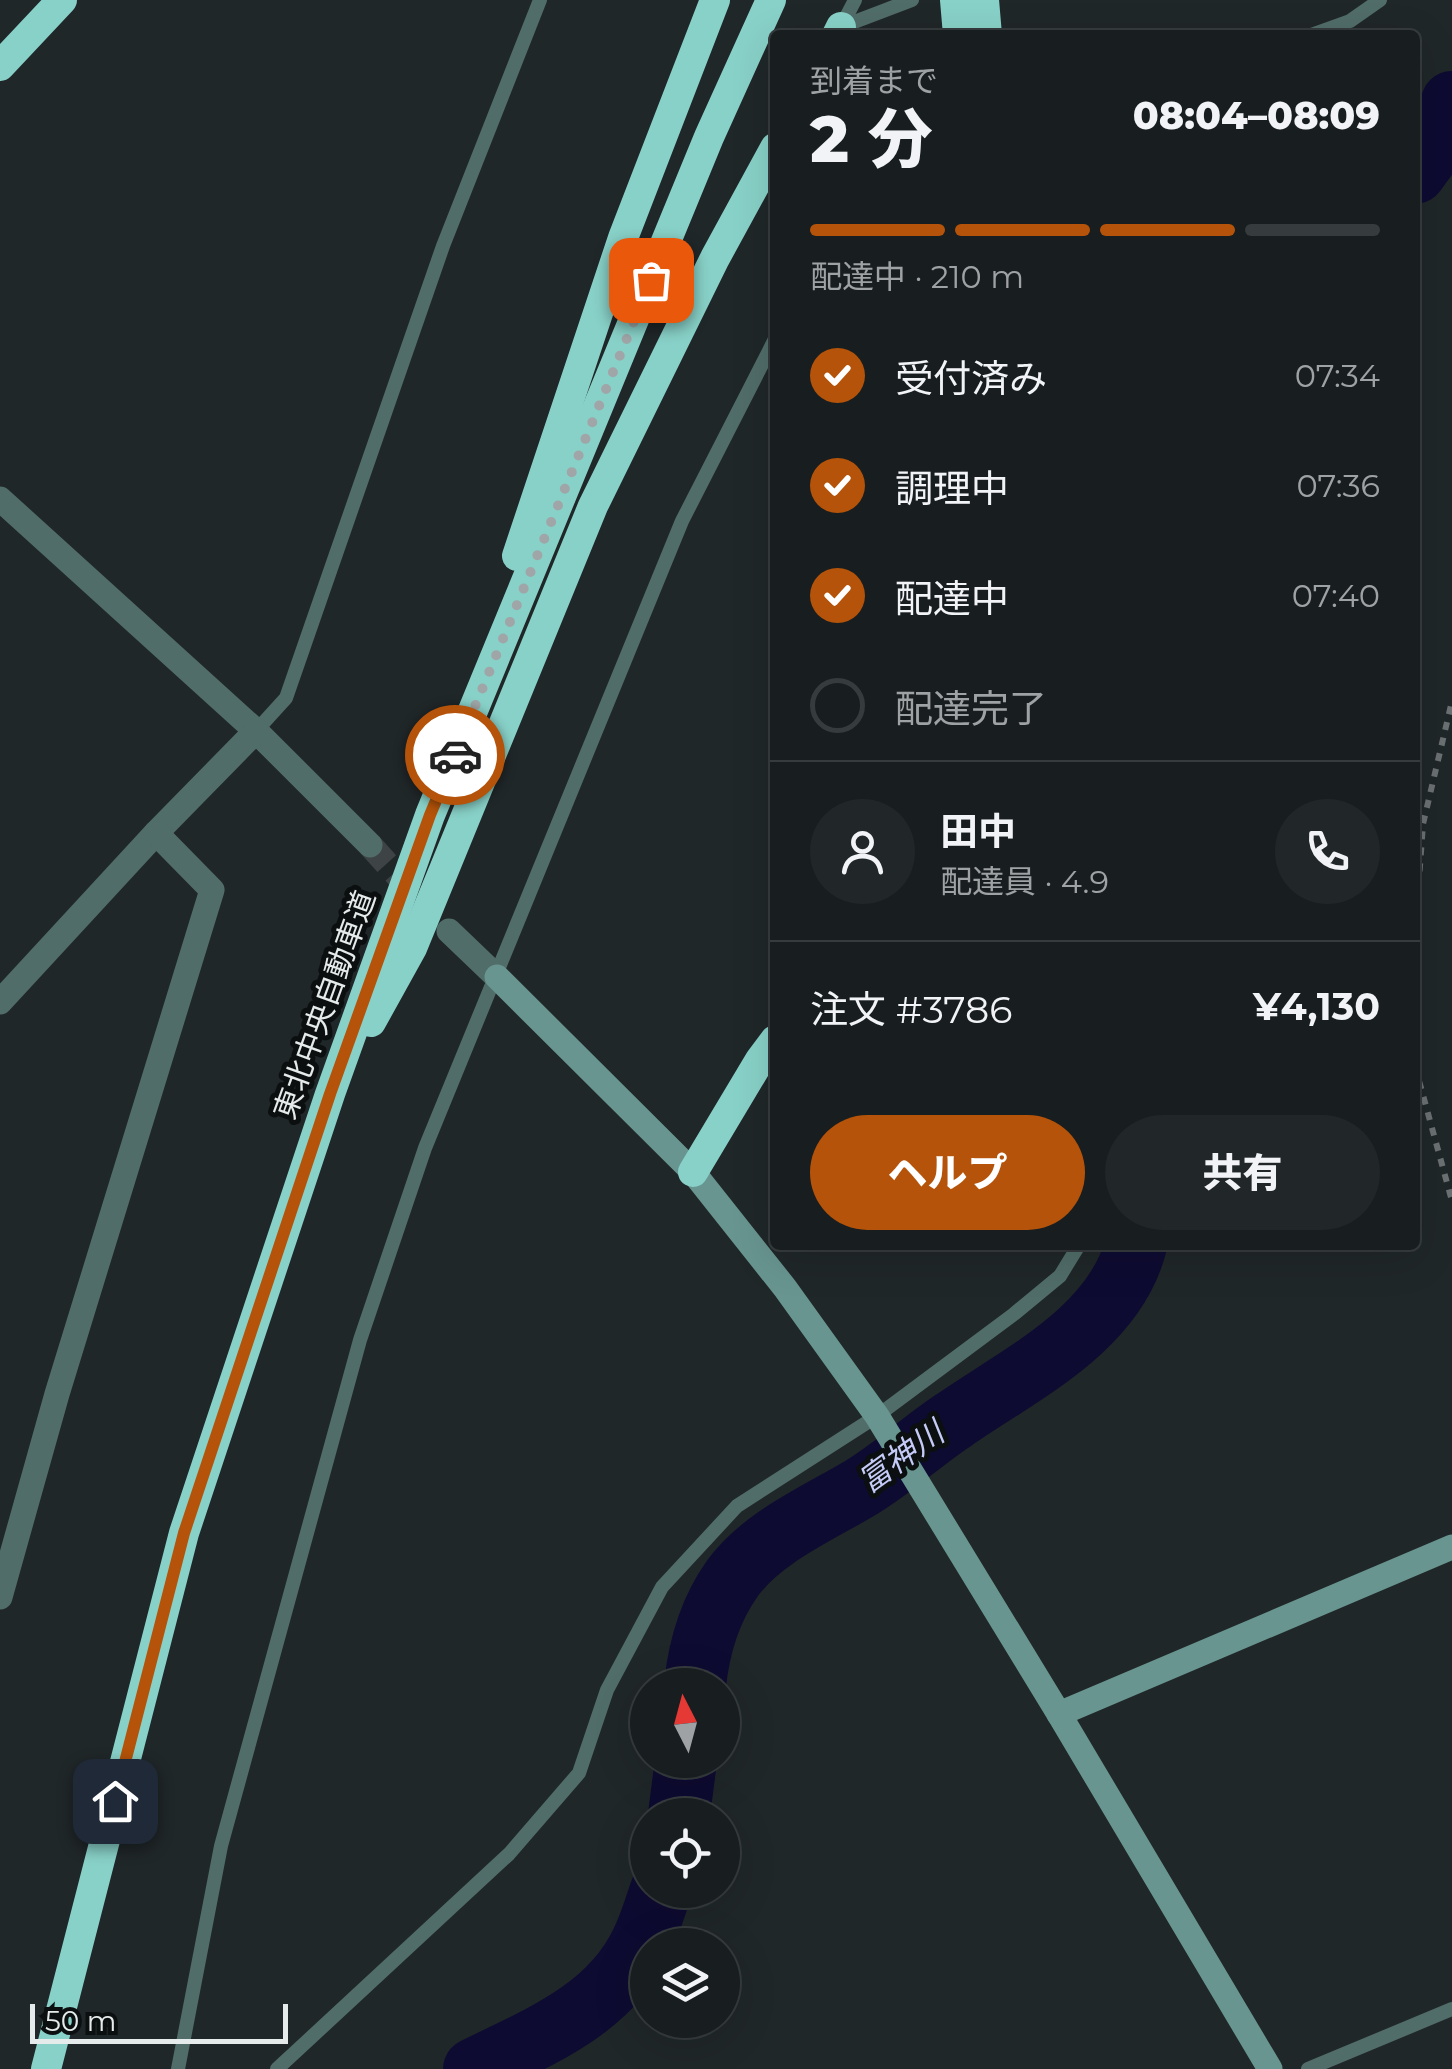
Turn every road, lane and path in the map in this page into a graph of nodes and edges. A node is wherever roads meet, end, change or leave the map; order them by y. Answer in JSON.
{"nodes":[{"id":1,"x":33,"y":0,"type":"edge"},
{"id":2,"x":62,"y":0,"type":"edge"},
{"id":3,"x":540,"y":0,"type":"edge"},
{"id":4,"x":716,"y":0,"type":"edge"},
{"id":5,"x":772,"y":0,"type":"edge"},
{"id":6,"x":912,"y":0,"type":"edge"},
{"id":7,"x":955,"y":0,"type":"edge"},
{"id":8,"x":984,"y":0,"type":"edge"},
{"id":9,"x":1380,"y":0,"type":"edge"},
{"id":10,"x":845,"y":21,"type":"edge"},
{"id":11,"x":958,"y":30,"type":"edge"},
{"id":12,"x":987,"y":30,"type":"edge"},
{"id":13,"x":1326,"y":30,"type":"edge"},
{"id":14,"x":0,"y":36,"type":"edge"},
{"id":15,"x":0,"y":66,"type":"edge"},
{"id":16,"x":770,"y":157,"type":"edge"},
{"id":17,"x":770,"y":349,"type":"edge"},
{"id":18,"x":0,"y":499,"type":"edge"},
{"id":19,"x":1452,"y":701,"type":"edge"},
{"id":20,"x":256,"y":731,"type":"junction"},
{"id":21,"x":430,"y":815,"type":"junction"},
{"id":22,"x":156,"y":833,"type":"junction"},
{"id":23,"x":370,"y":845,"type":"tunnel mouth"},
{"id":24,"x":1420,"y":873,"type":"edge"},
{"id":25,"x":449,"y":932,"type":"dead end"},
{"id":26,"x":497,"y":977,"type":"junction"},
{"id":27,"x":0,"y":1002,"type":"edge"},
{"id":28,"x":770,"y":1047,"type":"edge"},
{"id":29,"x":770,"y":1083,"type":"edge"},
{"id":30,"x":1420,"y":1084,"type":"edge"},
{"id":31,"x":330,"y":1094,"type":"junction"},
{"id":32,"x":694,"y":1172,"type":"junction"},
{"id":33,"x":1452,"y":1201,"type":"edge"},
{"id":34,"x":1076,"y":1250,"type":"edge"},
{"id":35,"x":877,"y":1417,"type":"junction"},
{"id":36,"x":1452,"y":1547,"type":"edge"},
{"id":37,"x":0,"y":1598,"type":"edge"},
{"id":38,"x":1059,"y":1714,"type":"junction"},
{"id":39,"x":1452,"y":2009,"type":"edge"},
{"id":40,"x":46,"y":2069,"type":"edge"},
{"id":41,"x":178,"y":2069,"type":"edge"},
{"id":42,"x":276,"y":2069,"type":"edge"},
{"id":43,"x":1270,"y":2069,"type":"edge"},
{"id":44,"x":1308,"y":2069,"type":"edge"}],
"edges":[{"from":1,"to":14,"type":"highway"},
{"from":2,"to":15,"type":"highway"},
{"from":3,"to":20,"type":"lane"},
{"from":4,"to":21,"type":"highway"},
{"from":5,"to":21,"type":"highway","name":"東北中央自動車道"},
{"from":6,"to":10,"type":"lane"},
{"from":7,"to":11,"type":"highway"},
{"from":8,"to":12,"type":"highway"},
{"from":9,"to":13,"type":"lane"},
{"from":16,"to":31,"type":"highway"},
{"from":17,"to":26,"type":"lane"},
{"from":18,"to":20,"type":"street"},
{"from":19,"to":24,"type":"path"},
{"from":20,"to":22,"type":"street"},
{"from":20,"to":23,"type":"street"},
{"from":21,"to":31,"type":"highway","name":"東北中央自動車道"},
{"from":22,"to":27,"type":"street"},
{"from":22,"to":37,"type":"street"},
{"from":25,"to":26,"type":"street"},
{"from":26,"to":32,"type":"street"},
{"from":26,"to":41,"type":"lane"},
{"from":28,"to":32,"type":"highway"},
{"from":29,"to":32,"type":"highway"},
{"from":30,"to":33,"type":"path"},
{"from":31,"to":40,"type":"highway","name":"東北中央自動車道"},
{"from":32,"to":35,"type":"street"},
{"from":34,"to":35,"type":"lane"},
{"from":35,"to":38,"type":"street"},
{"from":35,"to":42,"type":"lane"},
{"from":36,"to":38,"type":"street"},
{"from":38,"to":43,"type":"street"},
{"from":39,"to":44,"type":"lane"}]}
